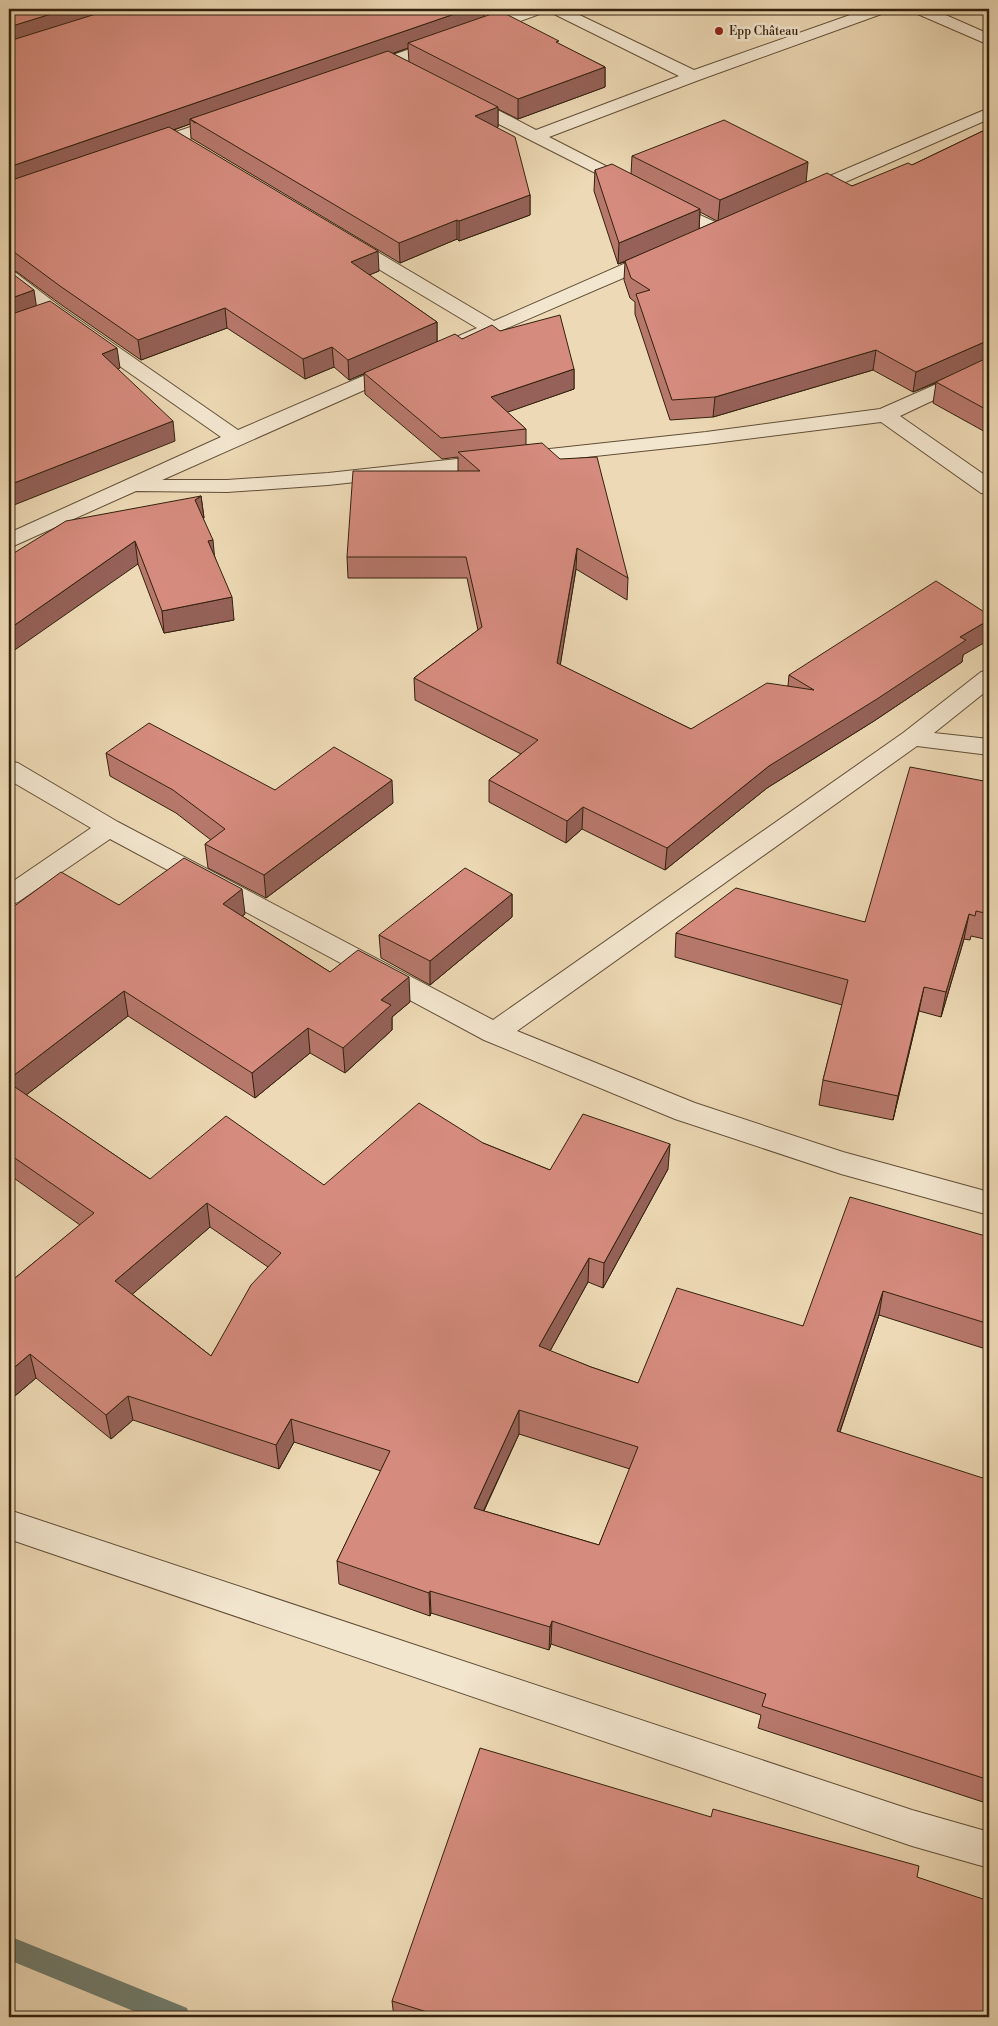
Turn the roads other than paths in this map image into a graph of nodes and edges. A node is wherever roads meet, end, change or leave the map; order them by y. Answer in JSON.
{"nodes":[{"id":1,"x":542,"y":9,"type":"edge"},
{"id":2,"x":555,"y":9,"type":"edge"},
{"id":3,"x":881,"y":9,"type":"edge"},
{"id":4,"x":919,"y":9,"type":"edge"},
{"id":5,"x":989,"y":40,"type":"edge"},
{"id":6,"x":390,"y":62,"type":"junction"},
{"id":7,"x":372,"y":69,"type":"edge"},
{"id":8,"x":408,"y":71,"type":"edge"},
{"id":9,"x":692,"y":76,"type":"junction"},
{"id":10,"x":450,"y":92,"type":"edge"},
{"id":11,"x":989,"y":113,"type":"edge"},
{"id":12,"x":240,"y":115,"type":"edge"},
{"id":13,"x":535,"y":136,"type":"junction"},
{"id":14,"x":174,"y":138,"type":"junction"},
{"id":15,"x":191,"y":148,"type":"edge"},
{"id":16,"x":137,"y":151,"type":"edge"},
{"id":17,"x":790,"y":199,"type":"edge"},
{"id":18,"x":735,"y":223,"type":"edge"},
{"id":19,"x":717,"y":230,"type":"junction"},
{"id":20,"x":333,"y":233,"type":"edge"},
{"id":21,"x":699,"y":238,"type":"edge"},
{"id":22,"x":672,"y":250,"type":"edge"},
{"id":23,"x":9,"y":277,"type":"edge"},
{"id":24,"x":492,"y":328,"type":"junction"},
{"id":25,"x":446,"y":348,"type":"edge"},
{"id":26,"x":419,"y":360,"type":"edge"},
{"id":27,"x":989,"y":367,"type":"edge"},
{"id":28,"x":885,"y":415,"type":"junction"},
{"id":29,"x":236,"y":438,"type":"junction"},
{"id":30,"x":132,"y":486,"type":"junction"},
{"id":31,"x":989,"y":488,"type":"edge"},
{"id":32,"x":9,"y":540,"type":"edge"},
{"id":33,"x":989,"y":677,"type":"edge"},
{"id":34,"x":912,"y":738,"type":"junction"},
{"id":35,"x":989,"y":747,"type":"edge"},
{"id":36,"x":9,"y":770,"type":"edge"},
{"id":37,"x":109,"y":828,"type":"junction"},
{"id":38,"x":9,"y":896,"type":"edge"},
{"id":39,"x":494,"y":1033,"type":"junction"},
{"id":40,"x":989,"y":1203,"type":"edge"},
{"id":41,"x":9,"y":1524,"type":"edge"},
{"id":42,"x":989,"y":1850,"type":"edge"}],
"edges":[{"from":1,"to":6,"type":"street"},
{"from":2,"to":9,"type":"street"},
{"from":3,"to":9,"type":"street"},
{"from":4,"to":5,"type":"street"},
{"from":6,"to":7,"type":"street"},
{"from":6,"to":8,"type":"street"},
{"from":9,"to":13,"type":"street"},
{"from":10,"to":13,"type":"street"},
{"from":11,"to":17,"type":"street"},
{"from":12,"to":14,"type":"street"},
{"from":13,"to":19,"type":"street"},
{"from":14,"to":15,"type":"street"},
{"from":14,"to":16,"type":"street"},
{"from":18,"to":19,"type":"street"},
{"from":19,"to":21,"type":"street"},
{"from":20,"to":24,"type":"street"},
{"from":22,"to":24,"type":"street"},
{"from":23,"to":29,"type":"street"},
{"from":24,"to":25,"type":"street"},
{"from":26,"to":29,"type":"street"},
{"from":27,"to":28,"type":"street"},
{"from":28,"to":30,"type":"street"},
{"from":28,"to":31,"type":"street"},
{"from":29,"to":30,"type":"street"},
{"from":30,"to":32,"type":"street"},
{"from":33,"to":34,"type":"street"},
{"from":34,"to":35,"type":"street"},
{"from":34,"to":39,"type":"street"},
{"from":36,"to":37,"type":"street"},
{"from":37,"to":38,"type":"street"},
{"from":37,"to":39,"type":"street"},
{"from":39,"to":40,"type":"street"},
{"from":41,"to":42,"type":"street"}]}
